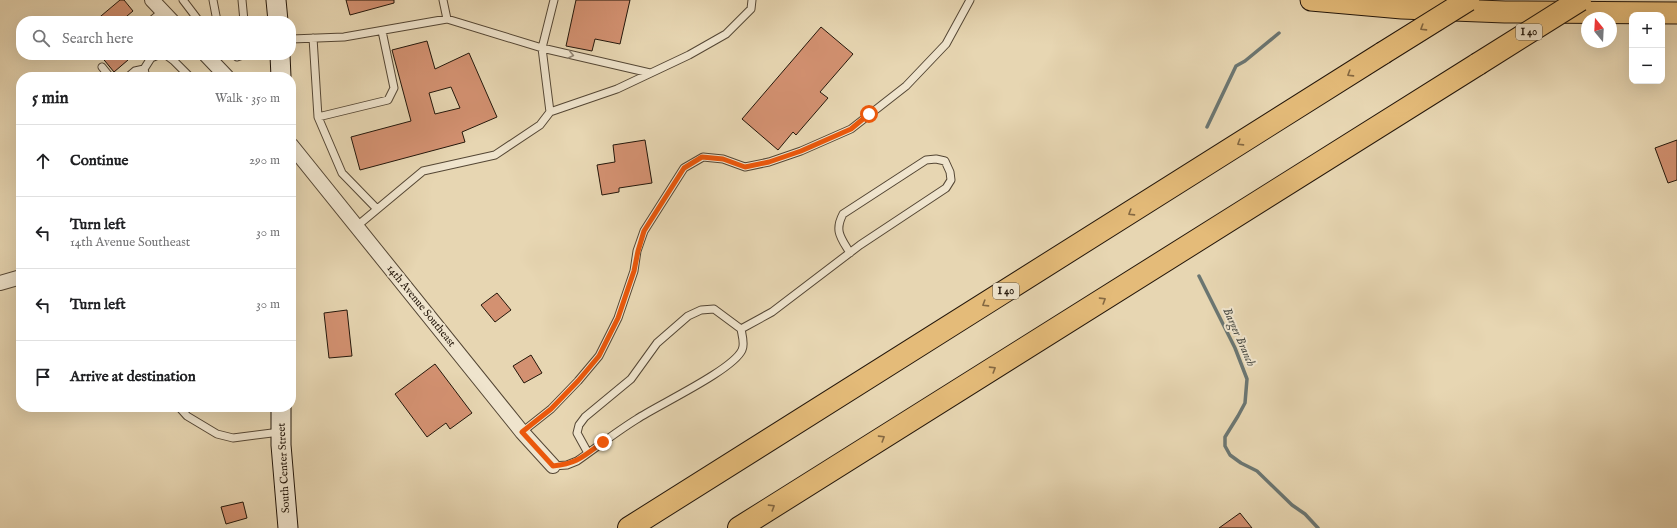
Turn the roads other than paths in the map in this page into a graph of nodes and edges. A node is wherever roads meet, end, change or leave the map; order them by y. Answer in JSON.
{"nodes":[{"id":1,"x":152,"y":0,"type":"edge"},
{"id":2,"x":183,"y":0,"type":"edge"},
{"id":3,"x":213,"y":0,"type":"edge"},
{"id":4,"x":242,"y":0,"type":"edge"},
{"id":5,"x":276,"y":0,"type":"edge"},
{"id":6,"x":443,"y":0,"type":"edge"},
{"id":7,"x":554,"y":0,"type":"edge"},
{"id":8,"x":752,"y":0,"type":"edge"},
{"id":9,"x":970,"y":0,"type":"edge"},
{"id":10,"x":1311,"y":0,"type":"edge"},
{"id":11,"x":1468,"y":0,"type":"edge"},
{"id":12,"x":1580,"y":0,"type":"edge"},
{"id":13,"x":1677,"y":13,"type":"edge"},
{"id":14,"x":168,"y":16,"type":"edge"},
{"id":15,"x":195,"y":16,"type":"edge"},
{"id":16,"x":216,"y":16,"type":"edge"},
{"id":17,"x":244,"y":16,"type":"edge"},
{"id":18,"x":278,"y":16,"type":"edge"},
{"id":19,"x":447,"y":19,"type":"junction"},
{"id":20,"x":382,"y":31,"type":"junction"},
{"id":21,"x":314,"y":38,"type":"junction"},
{"id":22,"x":296,"y":39,"type":"edge"},
{"id":23,"x":542,"y":48,"type":"junction"},
{"id":24,"x":150,"y":60,"type":"edge"},
{"id":25,"x":174,"y":60,"type":"edge"},
{"id":26,"x":211,"y":60,"type":"edge"},
{"id":27,"x":280,"y":60,"type":"edge"},
{"id":28,"x":102,"y":67,"type":"dead end"},
{"id":29,"x":144,"y":69,"type":"junction"},
{"id":30,"x":106,"y":72,"type":"edge"},
{"id":31,"x":134,"y":72,"type":"edge"},
{"id":32,"x":145,"y":72,"type":"edge"},
{"id":33,"x":185,"y":72,"type":"edge"},
{"id":34,"x":222,"y":72,"type":"edge"},
{"id":35,"x":281,"y":72,"type":"edge"},
{"id":36,"x":650,"y":73,"type":"junction"},
{"id":37,"x":550,"y":112,"type":"junction"},
{"id":38,"x":318,"y":117,"type":"junction"},
{"id":39,"x":296,"y":151,"type":"edge"},
{"id":40,"x":377,"y":209,"type":"junction"},
{"id":41,"x":357,"y":226,"type":"junction"},
{"id":42,"x":850,"y":253,"type":"junction"},
{"id":43,"x":16,"y":278,"type":"edge"},
{"id":44,"x":0,"y":283,"type":"edge"},
{"id":45,"x":741,"y":329,"type":"junction"},
{"id":46,"x":183,"y":412,"type":"edge"},
{"id":47,"x":281,"y":412,"type":"edge"},
{"id":48,"x":281,"y":432,"type":"junction"},
{"id":49,"x":522,"y":432,"type":"junction"},
{"id":50,"x":588,"y":453,"type":"junction"},
{"id":51,"x":553,"y":466,"type":"joint"},
{"id":52,"x":288,"y":528,"type":"edge"},
{"id":53,"x":629,"y":528,"type":"edge"},
{"id":54,"x":739,"y":528,"type":"edge"}],
"edges":[{"from":1,"to":14,"type":"street"},
{"from":2,"to":15,"type":"lane"},
{"from":3,"to":16,"type":"lane"},
{"from":4,"to":17,"type":"lane"},
{"from":5,"to":18,"type":"street"},
{"from":6,"to":19,"type":"lane"},
{"from":7,"to":23,"type":"lane"},
{"from":8,"to":36,"type":"lane"},
{"from":9,"to":49,"type":"lane"},
{"from":10,"to":13,"type":"main road"},
{"from":11,"to":53,"type":"highway","number":"I 40","one_way":true,"bridge":true},
{"from":54,"to":12,"type":"highway","number":"I 40","one_way":true,"bridge":true},
{"from":19,"to":20,"type":"lane"},
{"from":19,"to":23,"type":"lane"},
{"from":20,"to":21,"type":"lane"},
{"from":20,"to":38,"type":"lane"},
{"from":21,"to":22,"type":"lane"},
{"from":21,"to":38,"type":"lane"},
{"from":23,"to":36,"type":"lane","one_way":true},
{"from":23,"to":37,"type":"lane"},
{"from":24,"to":29,"type":"lane"},
{"from":25,"to":33,"type":"lane"},
{"from":26,"to":34,"type":"street"},
{"from":27,"to":35,"type":"street"},
{"from":28,"to":30,"type":"lane"},
{"from":29,"to":31,"type":"lane"},
{"from":29,"to":32,"type":"lane"},
{"from":36,"to":37,"type":"lane"},
{"from":37,"to":40,"type":"lane"},
{"from":38,"to":40,"type":"lane"},
{"from":39,"to":41,"type":"street","name":"14th Avenue Southeast"},
{"from":40,"to":41,"type":"lane"},
{"from":41,"to":49,"type":"street","name":"14th Avenue Southeast"},
{"from":42,"to":42,"type":"lane"},
{"from":42,"to":45,"type":"lane"},
{"from":43,"to":44,"type":"street"},
{"from":45,"to":50,"type":"lane"},
{"from":45,"to":50,"type":"lane"},
{"from":46,"to":48,"type":"lane"},
{"from":47,"to":48,"type":"street","name":"South Center Street"},
{"from":48,"to":52,"type":"street","name":"South Center Street"},
{"from":49,"to":51,"type":"street","name":"14th Avenue Southeast"},
{"from":50,"to":51,"type":"lane"}]}
